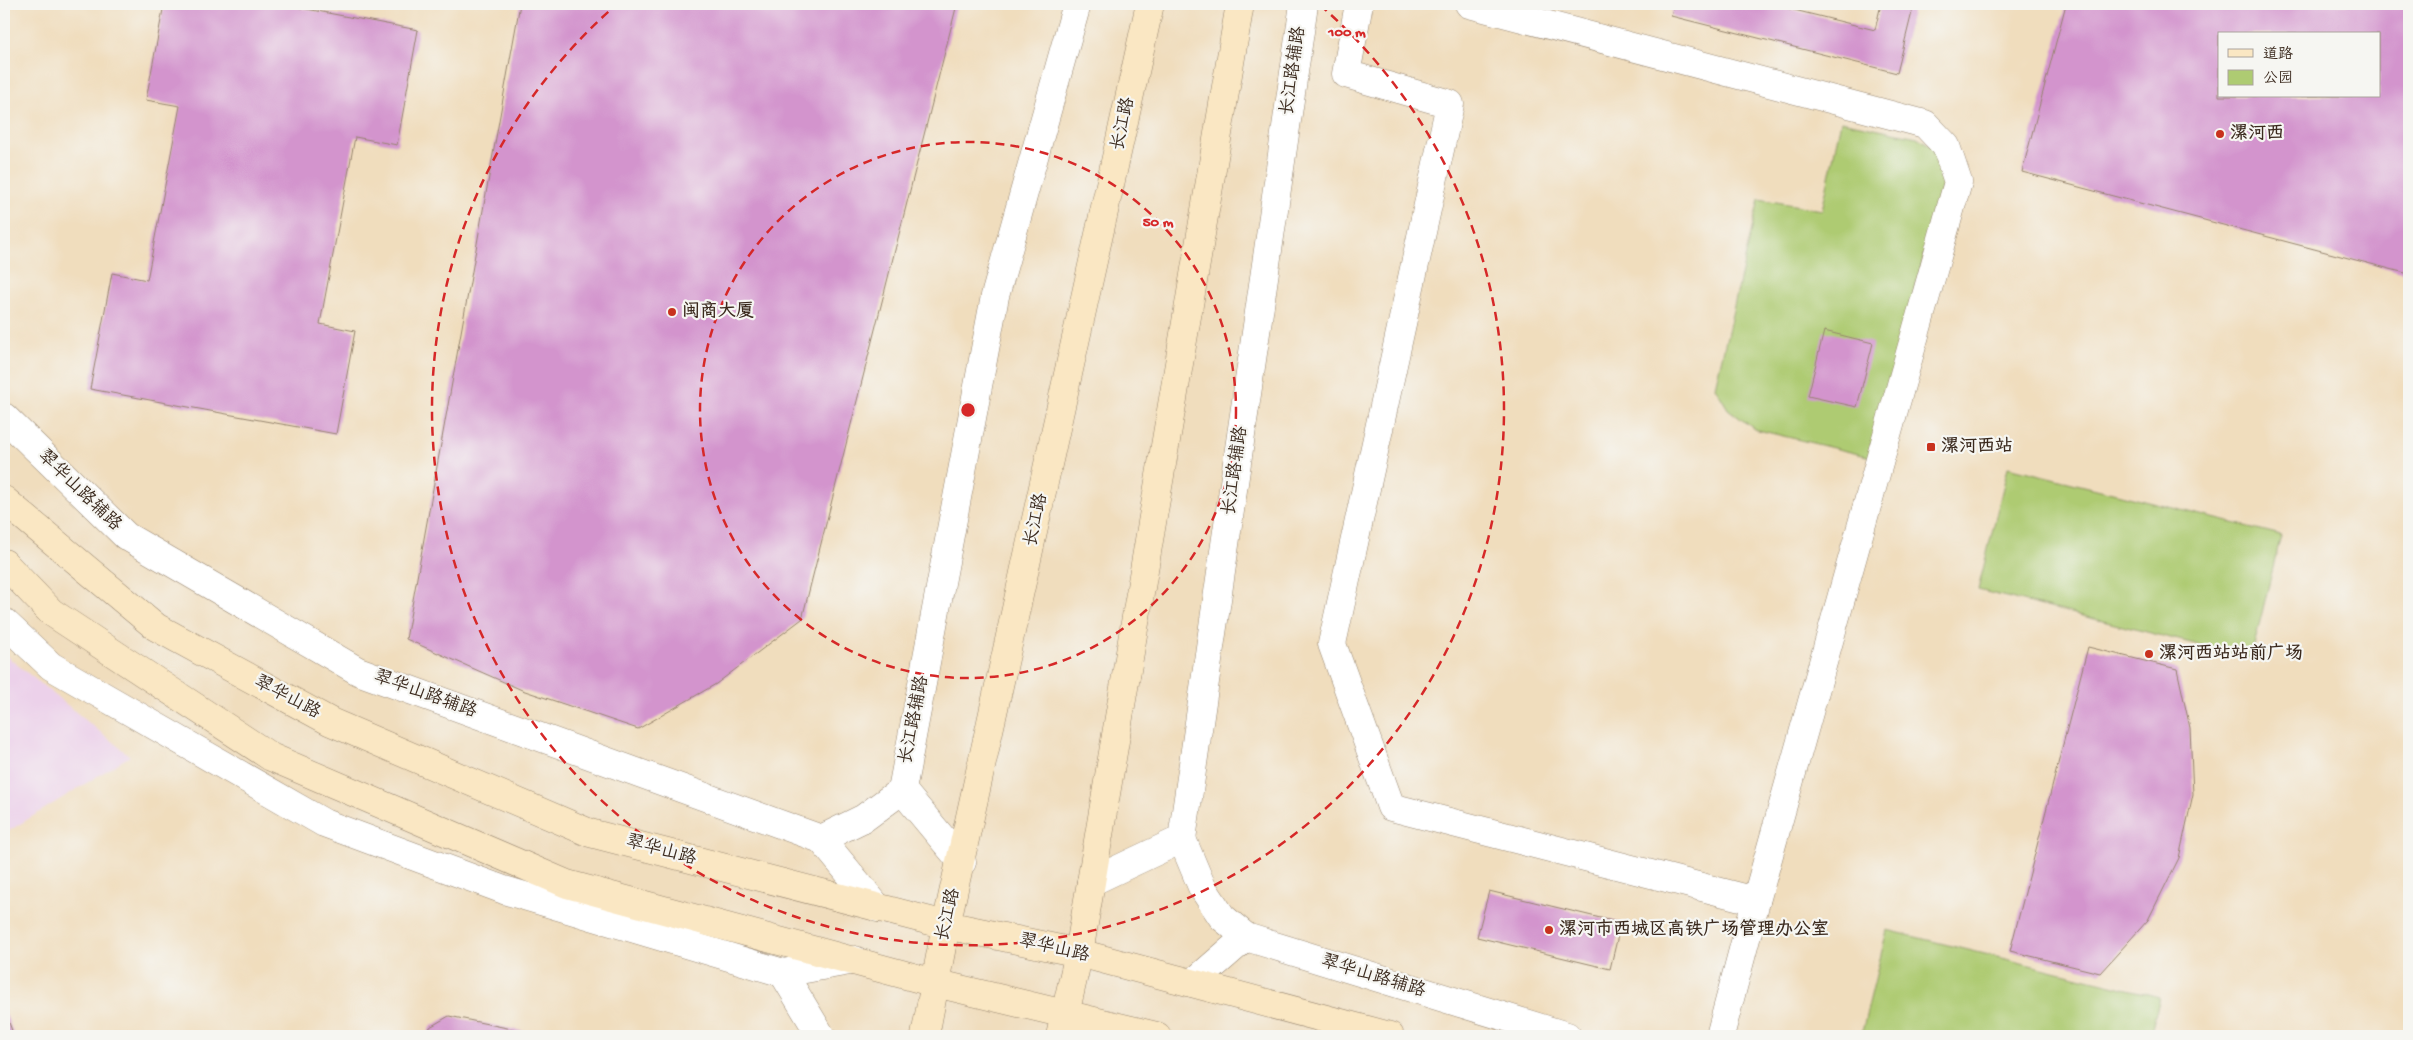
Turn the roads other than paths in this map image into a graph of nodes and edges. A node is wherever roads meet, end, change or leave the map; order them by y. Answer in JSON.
{"nodes":[{"id":1,"x":1077,"y":4,"type":"edge"},
{"id":2,"x":1150,"y":4,"type":"edge"},
{"id":3,"x":1240,"y":4,"type":"edge"},
{"id":4,"x":1304,"y":4,"type":"edge"},
{"id":5,"x":1359,"y":4,"type":"edge"},
{"id":6,"x":1469,"y":4,"type":"edge"},
{"id":7,"x":4,"y":417,"type":"edge"},
{"id":8,"x":4,"y":500,"type":"edge"},
{"id":9,"x":4,"y":563,"type":"edge"},
{"id":10,"x":4,"y":622,"type":"edge"},
{"id":11,"x":902,"y":790,"type":"junction"},
{"id":12,"x":821,"y":839,"type":"junction"},
{"id":13,"x":1182,"y":839,"type":"junction"},
{"id":14,"x":962,"y":862,"type":"junction"},
{"id":15,"x":1091,"y":882,"type":"junction"},
{"id":16,"x":1756,"y":901,"type":"junction"},
{"id":17,"x":878,"y":908,"type":"junction"},
{"id":18,"x":946,"y":925,"type":"junction"},
{"id":19,"x":1246,"y":938,"type":"junction"},
{"id":20,"x":1079,"y":953,"type":"junction"},
{"id":21,"x":855,"y":960,"type":"junction"},
{"id":22,"x":782,"y":973,"type":"junction"},
{"id":23,"x":935,"y":983,"type":"junction"},
{"id":24,"x":1192,"y":983,"type":"junction"},
{"id":25,"x":1062,"y":1024,"type":"edge"},
{"id":26,"x":821,"y":1036,"type":"edge"},
{"id":27,"x":925,"y":1036,"type":"edge"},
{"id":28,"x":1157,"y":1036,"type":"edge"},
{"id":29,"x":1390,"y":1036,"type":"edge"},
{"id":30,"x":1567,"y":1036,"type":"edge"},
{"id":31,"x":1720,"y":1036,"type":"edge"}],
"edges":[{"from":1,"to":11,"type":"street","name":"长江路辅路"},
{"from":2,"to":14,"type":"main road","name":"长江路"},
{"from":3,"to":15,"type":"main road"},
{"from":4,"to":13,"type":"street","name":"长江路辅路"},
{"from":5,"to":16,"type":"street"},
{"from":6,"to":16,"type":"street"},
{"from":7,"to":12,"type":"street","name":"翠华山路辅路"},
{"from":8,"to":17,"type":"main road","name":"翠华山路"},
{"from":9,"to":21,"type":"main road"},
{"from":10,"to":22,"type":"street"},
{"from":11,"to":12,"type":"street"},
{"from":11,"to":14,"type":"street","name":"长江路辅路"},
{"from":12,"to":17,"type":"street"},
{"from":13,"to":15,"type":"street"},
{"from":13,"to":19,"type":"street"},
{"from":14,"to":18,"type":"main road","name":"长江路"},
{"from":15,"to":20,"type":"main road"},
{"from":16,"to":31,"type":"street"},
{"from":17,"to":18,"type":"main road","name":"翠华山路"},
{"from":18,"to":20,"type":"main road","name":"翠华山路"},
{"from":18,"to":23,"type":"main road","name":"长江路"},
{"from":19,"to":24,"type":"street"},
{"from":19,"to":30,"type":"street","name":"翠华山路辅路"},
{"from":20,"to":24,"type":"main road","name":"翠华山路"},
{"from":20,"to":25,"type":"main road"},
{"from":21,"to":22,"type":"street"},
{"from":21,"to":23,"type":"main road"},
{"from":22,"to":26,"type":"street"},
{"from":23,"to":25,"type":"main road"},
{"from":23,"to":27,"type":"main road","name":"长江路"},
{"from":24,"to":29,"type":"main road","name":"翠华山路"},
{"from":25,"to":28,"type":"main road"}]}
